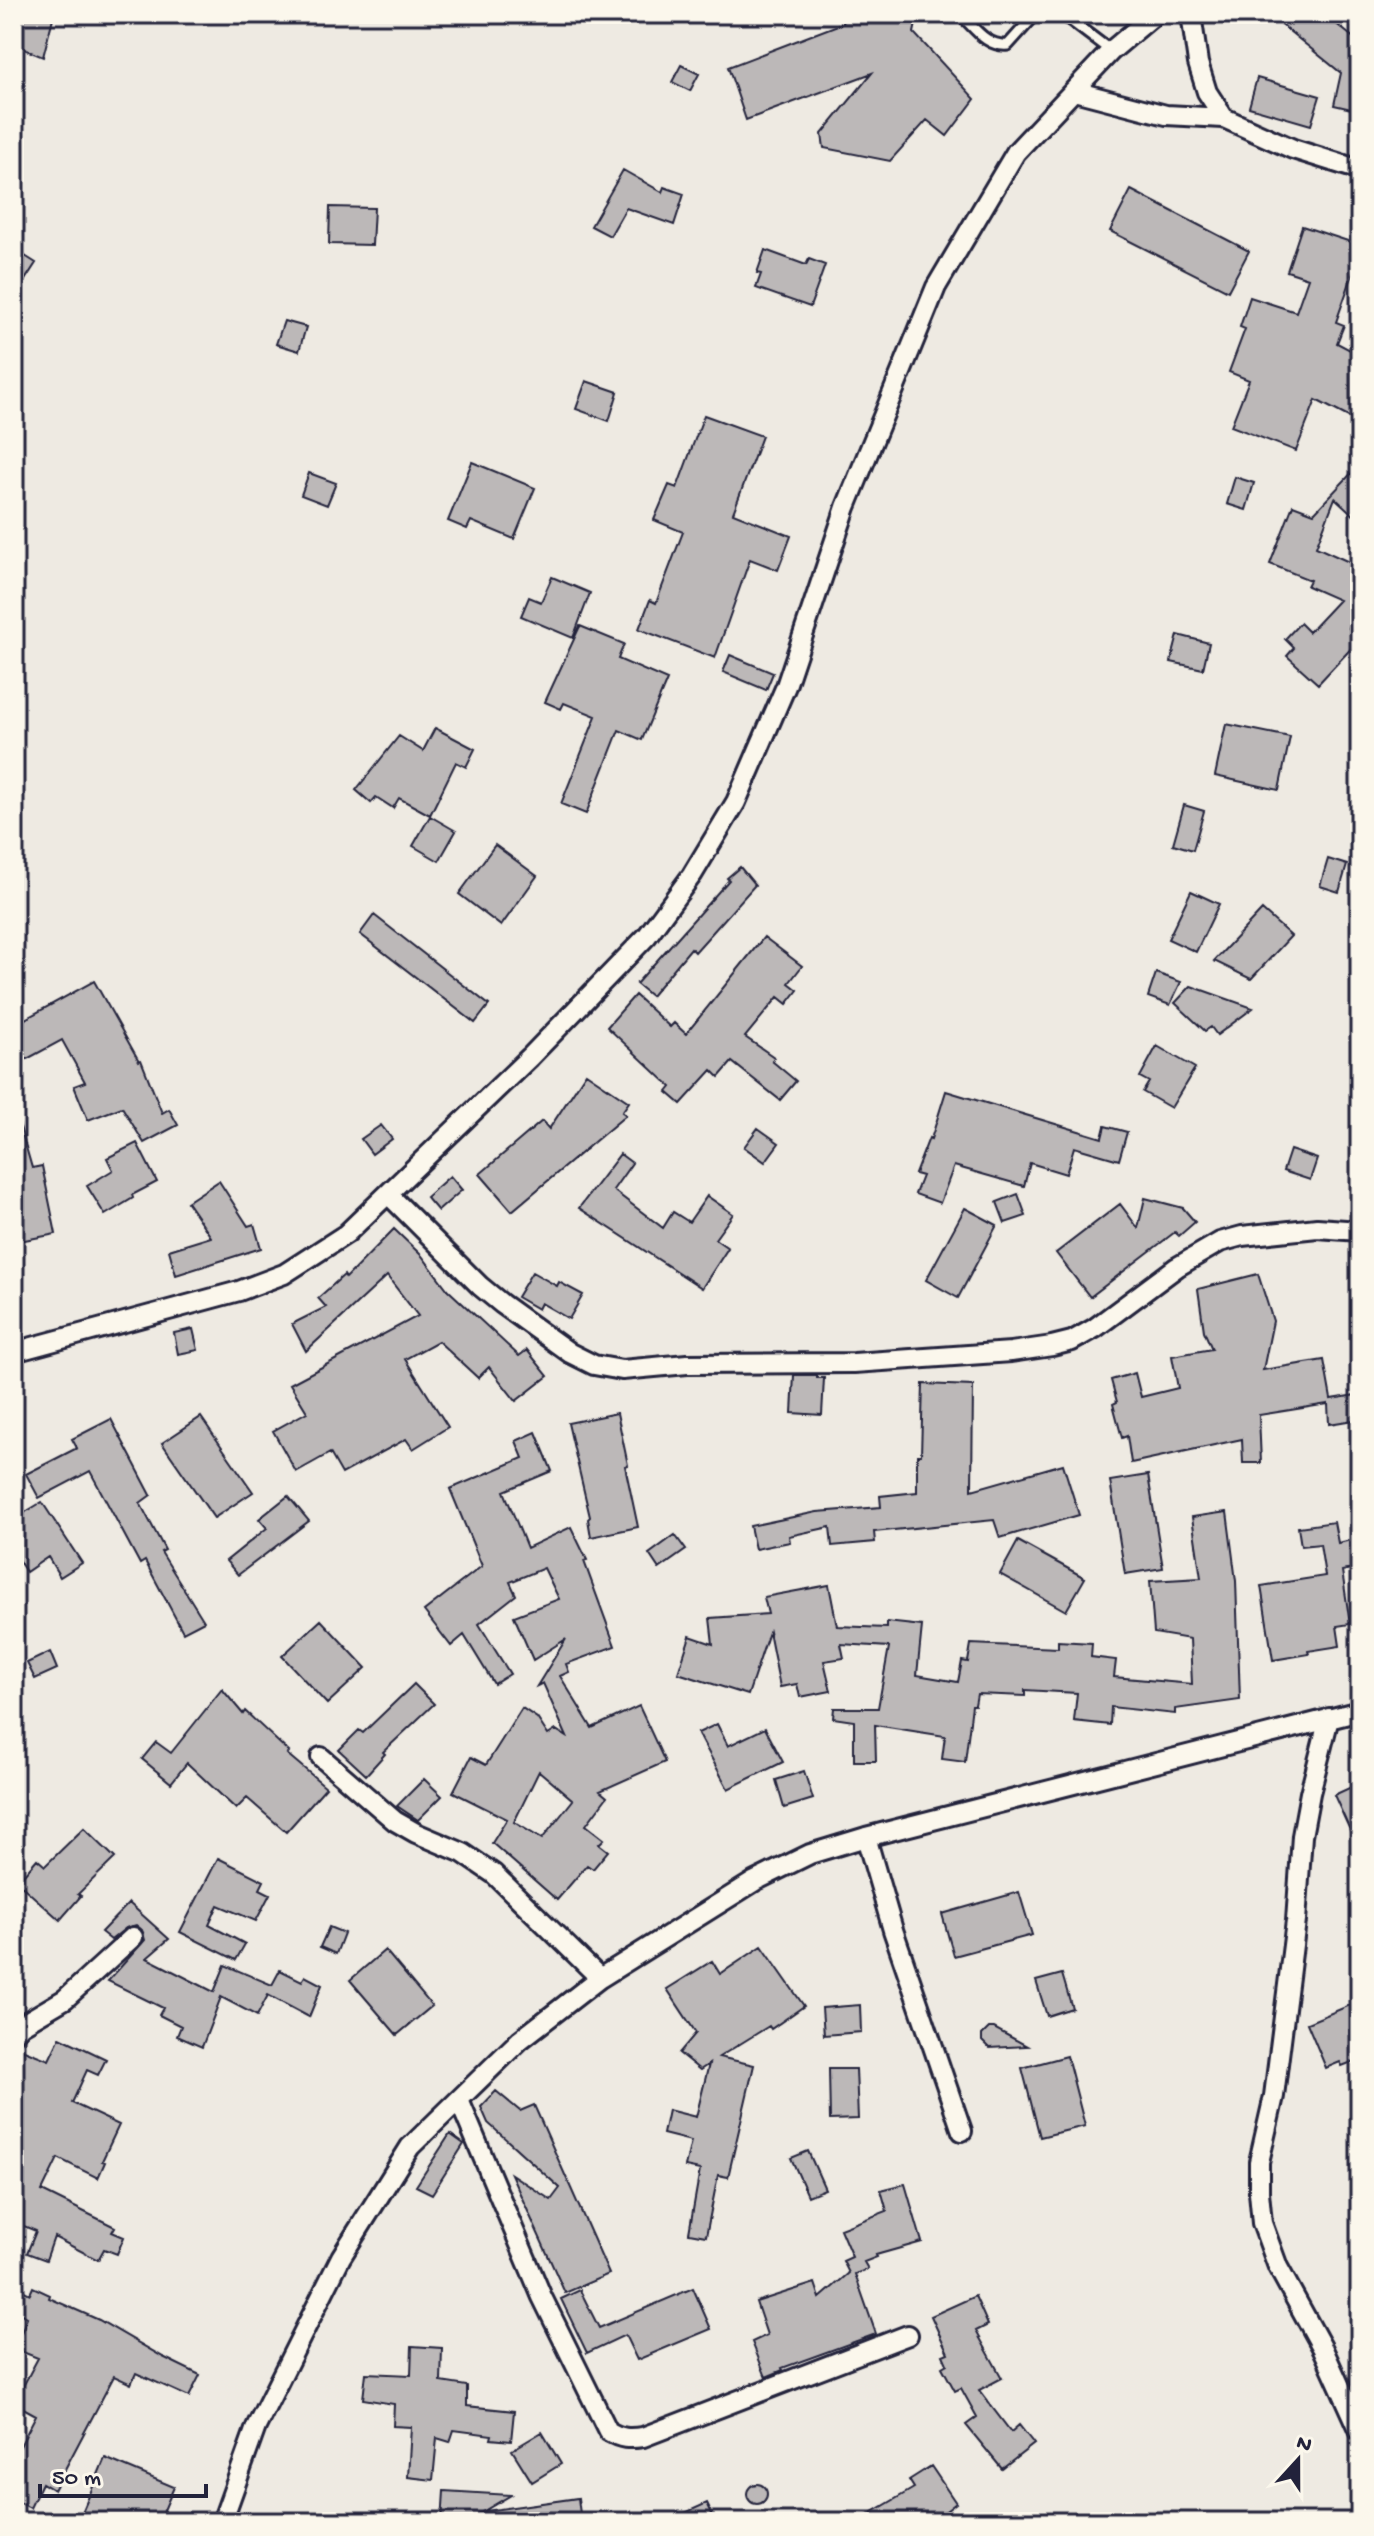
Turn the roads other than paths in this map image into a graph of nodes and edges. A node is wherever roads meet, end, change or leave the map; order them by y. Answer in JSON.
{"nodes":[{"id":1,"x":960,"y":14,"type":"edge"},
{"id":2,"x":1036,"y":14,"type":"edge"},
{"id":3,"x":1062,"y":14,"type":"edge"},
{"id":4,"x":1155,"y":14,"type":"edge"},
{"id":5,"x":1191,"y":14,"type":"edge"},
{"id":6,"x":1111,"y":51,"type":"junction"},
{"id":7,"x":1074,"y":91,"type":"junction"},
{"id":8,"x":1224,"y":118,"type":"junction"},
{"id":9,"x":1360,"y":170,"type":"edge"},
{"id":10,"x":388,"y":1194,"type":"junction"},
{"id":11,"x":1360,"y":1231,"type":"edge"},
{"id":12,"x":14,"y":1352,"type":"edge"},
{"id":13,"x":1360,"y":1711,"type":"edge"},
{"id":14,"x":1329,"y":1718,"type":"junction"},
{"id":15,"x":321,"y":1757,"type":"dead end"},
{"id":16,"x":866,"y":1837,"type":"junction"},
{"id":17,"x":133,"y":1937,"type":"dead end"},
{"id":18,"x":600,"y":1978,"type":"junction"},
{"id":19,"x":14,"y":2033,"type":"edge"},
{"id":20,"x":459,"y":2100,"type":"junction"},
{"id":21,"x":962,"y":2131,"type":"dead end"},
{"id":22,"x":908,"y":2335,"type":"dead end"},
{"id":23,"x":1360,"y":2431,"type":"edge"},
{"id":24,"x":222,"y":2522,"type":"edge"}],
"edges":[{"from":1,"to":2,"type":"lane"},
{"from":3,"to":6,"type":"lane"},
{"from":4,"to":6,"type":"street"},
{"from":5,"to":8,"type":"street"},
{"from":6,"to":7,"type":"street"},
{"from":7,"to":8,"type":"street"},
{"from":7,"to":10,"type":"street"},
{"from":8,"to":9,"type":"street"},
{"from":10,"to":11,"type":"street"},
{"from":10,"to":12,"type":"street"},
{"from":13,"to":14,"type":"street"},
{"from":14,"to":16,"type":"street"},
{"from":14,"to":23,"type":"street"},
{"from":15,"to":18,"type":"street"},
{"from":16,"to":18,"type":"street"},
{"from":16,"to":21,"type":"street"},
{"from":17,"to":19,"type":"street"},
{"from":18,"to":20,"type":"street"},
{"from":20,"to":22,"type":"street"},
{"from":20,"to":24,"type":"street"}]}
